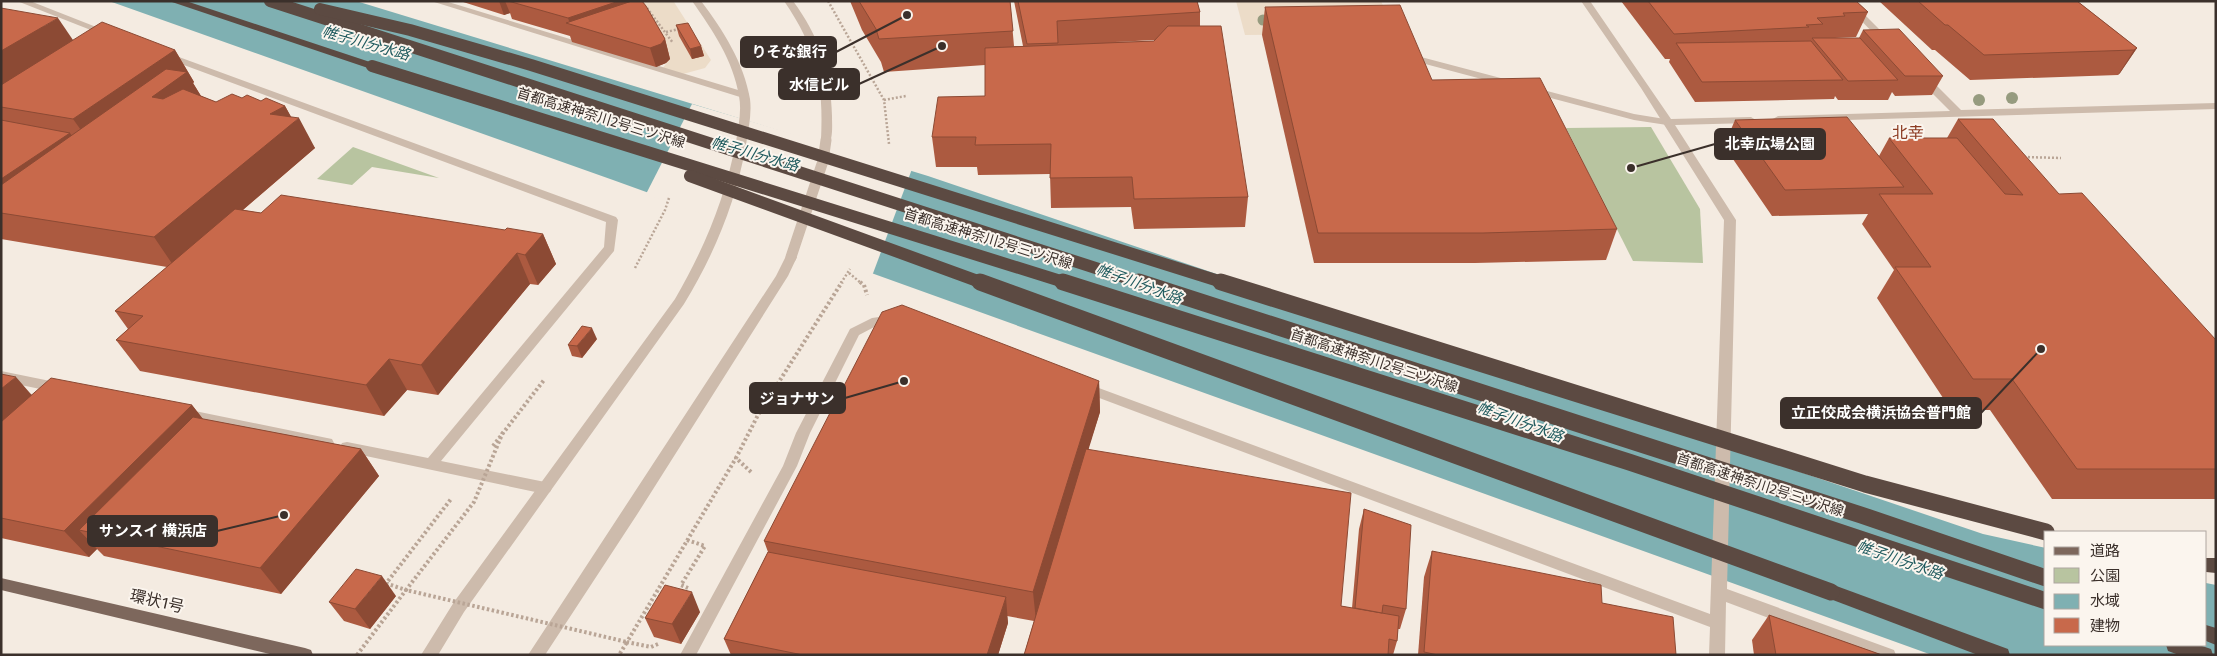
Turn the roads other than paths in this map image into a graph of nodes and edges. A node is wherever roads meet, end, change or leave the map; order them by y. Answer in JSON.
{"nodes":[{"id":1,"x":21,"y":1,"type":"edge"},
{"id":2,"x":174,"y":1,"type":"edge"},
{"id":3,"x":270,"y":1,"type":"edge"},
{"id":4,"x":290,"y":1,"type":"edge"},
{"id":5,"x":435,"y":1,"type":"edge"},
{"id":6,"x":696,"y":1,"type":"edge"},
{"id":7,"x":788,"y":1,"type":"edge"},
{"id":8,"x":1586,"y":1,"type":"edge"},
{"id":9,"x":1846,"y":1,"type":"edge"},
{"id":10,"x":116,"y":40,"type":"edge"},
{"id":11,"x":1411,"y":43,"type":"edge"},
{"id":12,"x":1895,"y":50,"type":"edge"},
{"id":13,"x":157,"y":52,"type":"edge"},
{"id":14,"x":372,"y":66,"type":"junction"},
{"id":15,"x":1916,"y":71,"type":"edge"},
{"id":16,"x":744,"y":95,"type":"junction"},
{"id":17,"x":2216,"y":106,"type":"edge"},
{"id":18,"x":1958,"y":113,"type":"junction"},
{"id":19,"x":1667,"y":122,"type":"junction"},
{"id":20,"x":909,"y":322,"type":"edge"},
{"id":21,"x":1,"y":376,"type":"edge"},
{"id":22,"x":1067,"y":380,"type":"edge"},
{"id":23,"x":70,"y":390,"type":"edge"},
{"id":24,"x":167,"y":410,"type":"edge"},
{"id":25,"x":431,"y":464,"type":"junction"},
{"id":26,"x":545,"y":488,"type":"junction"},
{"id":27,"x":2044,"y":531,"type":"edge"},
{"id":28,"x":2044,"y":577,"type":"edge"},
{"id":29,"x":1,"y":584,"type":"edge"},
{"id":30,"x":1719,"y":593,"type":"junction"},
{"id":31,"x":2044,"y":600,"type":"edge"},
{"id":32,"x":1717,"y":623,"type":"junction"},
{"id":33,"x":2177,"y":646,"type":"edge"},
{"id":34,"x":305,"y":655,"type":"edge"},
{"id":35,"x":429,"y":655,"type":"edge"},
{"id":36,"x":536,"y":655,"type":"edge"},
{"id":37,"x":688,"y":655,"type":"edge"},
{"id":38,"x":1717,"y":655,"type":"edge"},
{"id":39,"x":1888,"y":655,"type":"edge"},
{"id":40,"x":2002,"y":655,"type":"edge"},
{"id":41,"x":2204,"y":655,"type":"edge"}],
"edges":[{"from":1,"to":10,"type":"street"},
{"from":2,"to":14,"type":"highway","name":"首都高速神奈川2号三ツ沢線"},
{"from":3,"to":28,"type":"highway","name":"首都高速神奈川2号三ツ沢線","bridge":true},
{"from":4,"to":27,"type":"highway","bridge":true},
{"from":5,"to":16,"type":"street"},
{"from":6,"to":16,"type":"street"},
{"from":7,"to":36,"type":"street","bridge":true},
{"from":8,"to":19,"type":"street"},
{"from":9,"to":12,"type":"street"},
{"from":11,"to":19,"type":"street"},
{"from":13,"to":25,"type":"street"},
{"from":14,"to":31,"type":"highway","name":"首都高速神奈川2号三ツ沢線","bridge":true},
{"from":14,"to":40,"type":"highway","bridge":true},
{"from":15,"to":18,"type":"street"},
{"from":16,"to":26,"type":"street","bridge":true},
{"from":17,"to":18,"type":"street"},
{"from":18,"to":19,"type":"street"},
{"from":19,"to":30,"type":"street","bridge":true},
{"from":20,"to":37,"type":"street"},
{"from":21,"to":23,"type":"street"},
{"from":22,"to":32,"type":"street"},
{"from":24,"to":25,"type":"street"},
{"from":25,"to":26,"type":"street"},
{"from":26,"to":35,"type":"street"},
{"from":29,"to":34,"type":"main road","name":"環状1号"},
{"from":30,"to":32,"type":"street"},
{"from":30,"to":39,"type":"street"},
{"from":32,"to":38,"type":"street"},
{"from":33,"to":41,"type":"highway"}]}
